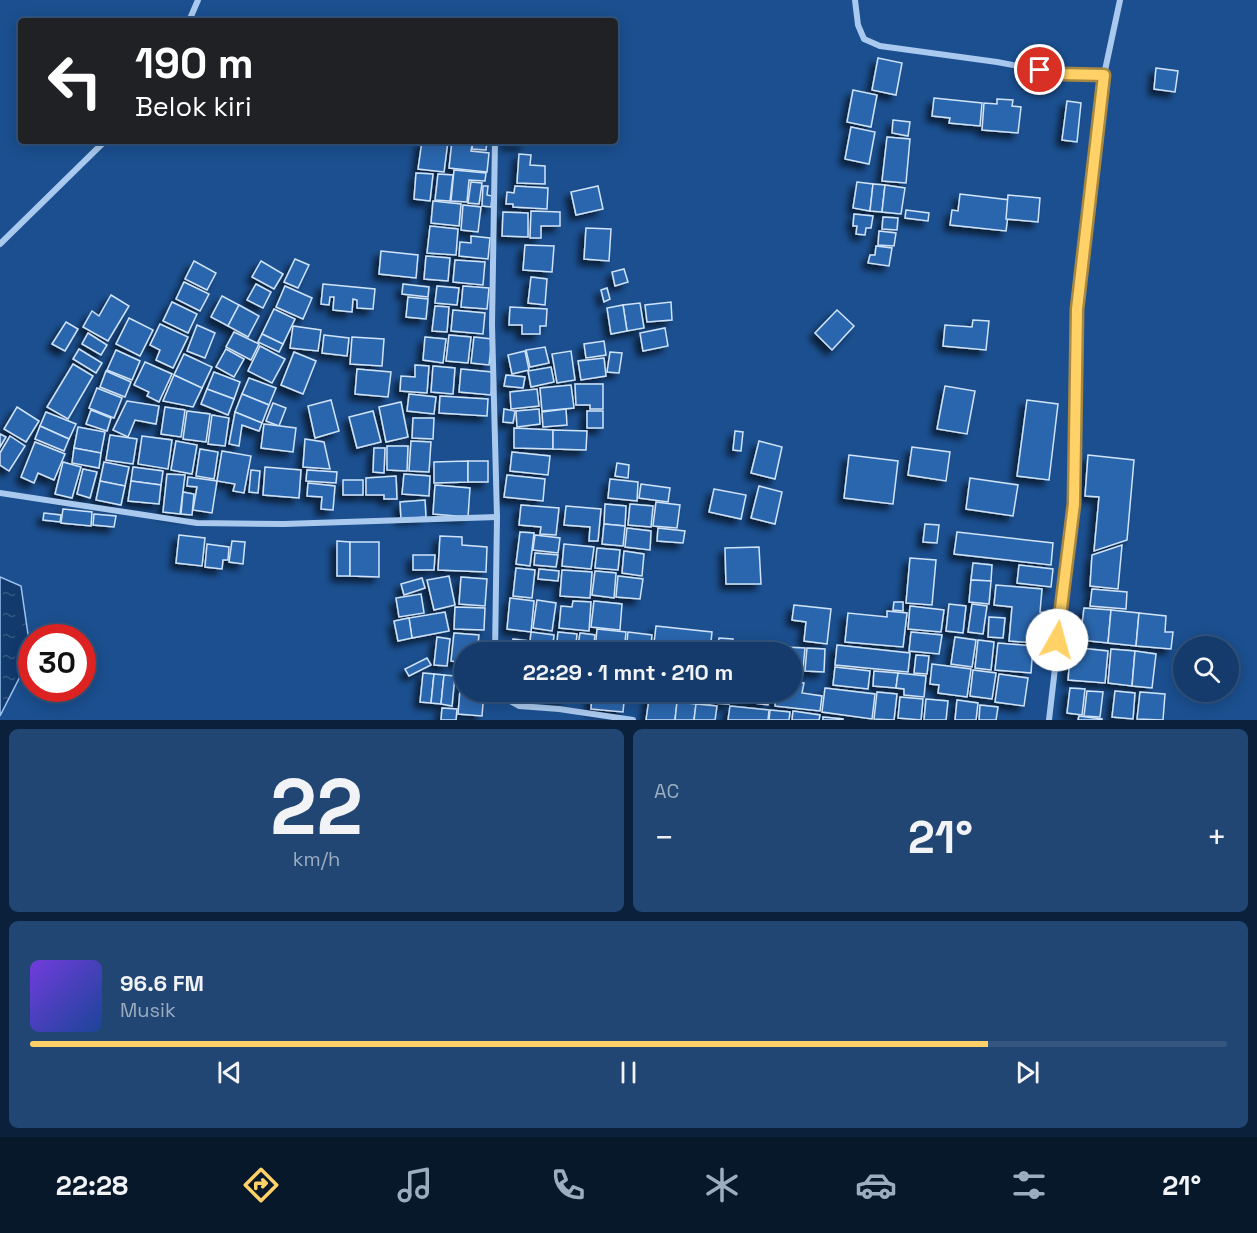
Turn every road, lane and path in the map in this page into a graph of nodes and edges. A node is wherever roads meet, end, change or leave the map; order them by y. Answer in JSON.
{"nodes":[{"id":1,"x":198,"y":0,"type":"edge"},
{"id":2,"x":855,"y":0,"type":"edge"},
{"id":3,"x":1120,"y":0,"type":"edge"},
{"id":4,"x":190,"y":18,"type":"edge"},
{"id":5,"x":1104,"y":75,"type":"junction"},
{"id":6,"x":102,"y":144,"type":"edge"},
{"id":7,"x":495,"y":144,"type":"edge"},
{"id":8,"x":0,"y":244,"type":"edge"},
{"id":9,"x":0,"y":493,"type":"edge"},
{"id":10,"x":497,"y":517,"type":"junction"},
{"id":11,"x":495,"y":642,"type":"edge"},
{"id":12,"x":512,"y":702,"type":"edge"},
{"id":13,"x":633,"y":720,"type":"edge"},
{"id":14,"x":1049,"y":720,"type":"edge"}],
"edges":[{"from":1,"to":4,"type":"street"},
{"from":2,"to":5,"type":"street"},
{"from":3,"to":5,"type":"street"},
{"from":5,"to":14,"type":"street"},
{"from":6,"to":8,"type":"street"},
{"from":7,"to":10,"type":"street"},
{"from":9,"to":10,"type":"street"},
{"from":10,"to":11,"type":"street"},
{"from":12,"to":13,"type":"street"}]}
